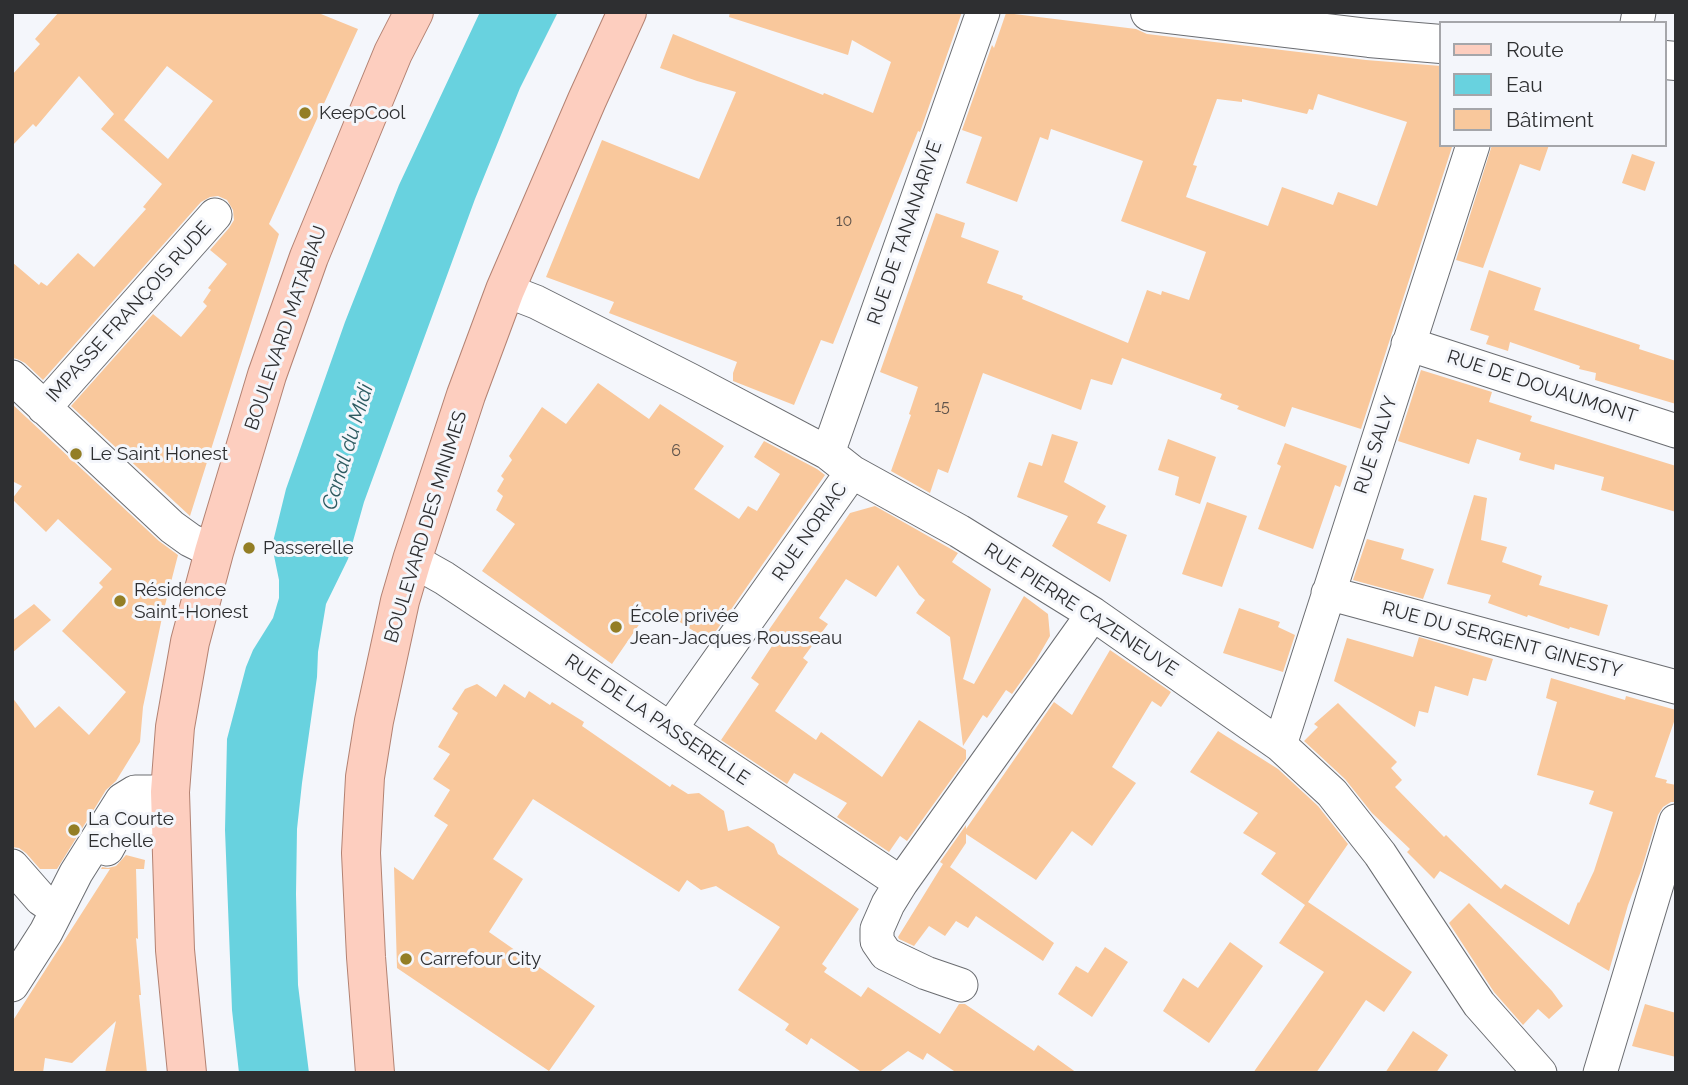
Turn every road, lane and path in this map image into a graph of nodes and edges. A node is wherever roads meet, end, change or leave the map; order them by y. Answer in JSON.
{"nodes":[{"id":1,"x":414,"y":12,"type":"edge"},
{"id":2,"x":627,"y":12,"type":"edge"},
{"id":3,"x":983,"y":12,"type":"edge"},
{"id":4,"x":1150,"y":12,"type":"edge"},
{"id":5,"x":1371,"y":25,"type":"edge"},
{"id":6,"x":1440,"y":44,"type":"edge"},
{"id":7,"x":1472,"y":147,"type":"edge"},
{"id":8,"x":215,"y":215,"type":"dead end"},
{"id":9,"x":505,"y":290,"type":"junction"},
{"id":10,"x":1408,"y":344,"type":"junction"},
{"id":11,"x":12,"y":377,"type":"edge"},
{"id":12,"x":44,"y":408,"type":"junction"},
{"id":13,"x":1676,"y":431,"type":"edge"},
{"id":14,"x":840,"y":463,"type":"junction"},
{"id":15,"x":214,"y":552,"type":"junction"},
{"id":16,"x":412,"y":559,"type":"junction"},
{"id":17,"x":1328,"y":593,"type":"junction"},
{"id":18,"x":1093,"y":614,"type":"junction"},
{"id":19,"x":1676,"y":687,"type":"edge"},
{"id":20,"x":671,"y":729,"type":"junction"},
{"id":21,"x":1280,"y":744,"type":"junction"},
{"id":22,"x":170,"y":804,"type":"junction"},
{"id":23,"x":1676,"y":821,"type":"edge"},
{"id":24,"x":12,"y":866,"type":"edge"},
{"id":25,"x":901,"y":883,"type":"junction"},
{"id":26,"x":57,"y":910,"type":"junction"},
{"id":27,"x":12,"y":985,"type":"edge"},
{"id":28,"x":961,"y":985,"type":"dead end"},
{"id":29,"x":187,"y":1073,"type":"edge"},
{"id":30,"x":375,"y":1073,"type":"edge"},
{"id":31,"x":1540,"y":1073,"type":"edge"},
{"id":32,"x":1600,"y":1073,"type":"edge"}],
"edges":[{"from":1,"to":15,"type":"main road","name":"BOULEVARD MATABIAU"},
{"from":2,"to":9,"type":"main road","name":"BOULEVARD DES MINIMES"},
{"from":3,"to":14,"type":"street","name":"RUE DE TANANARIVE"},
{"from":4,"to":5,"type":"street"},
{"from":5,"to":6,"type":"street"},
{"from":7,"to":10,"type":"street","name":"RUE SALVY"},
{"from":8,"to":12,"type":"street","name":"IMPASSE FRANÇOIS RUDE"},
{"from":9,"to":14,"type":"street","name":"RUE PIERRE CAZENEUVE"},
{"from":9,"to":16,"type":"main road","name":"BOULEVARD DES MINIMES"},
{"from":10,"to":13,"type":"street","name":"RUE DE DOUAUMONT"},
{"from":10,"to":17,"type":"street","name":"RUE SALVY"},
{"from":11,"to":12,"type":"street"},
{"from":12,"to":15,"type":"street"},
{"from":14,"to":18,"type":"street","name":"RUE PIERRE CAZENEUVE"},
{"from":14,"to":20,"type":"street","name":"RUE NORIAC"},
{"from":15,"to":22,"type":"main road","name":"BOULEVARD MATABIAU"},
{"from":16,"to":20,"type":"street","name":"RUE DE LA PASSERELLE"},
{"from":16,"to":30,"type":"main road","name":"BOULEVARD DES MINIMES"},
{"from":17,"to":19,"type":"street","name":"RUE DU SERGENT GINESTY"},
{"from":17,"to":21,"type":"street","name":"RUE SALVY"},
{"from":18,"to":21,"type":"street","name":"RUE PIERRE CAZENEUVE"},
{"from":18,"to":25,"type":"street"},
{"from":20,"to":25,"type":"street","name":"RUE DE LA PASSERELLE"},
{"from":21,"to":31,"type":"street","name":"RUE PIERRE CAZENEUVE"},
{"from":22,"to":26,"type":"street"},
{"from":22,"to":29,"type":"main road","name":"BOULEVARD MATABIAU"},
{"from":23,"to":32,"type":"street"},
{"from":24,"to":26,"type":"street"},
{"from":25,"to":28,"type":"street"},
{"from":26,"to":27,"type":"street"}]}
